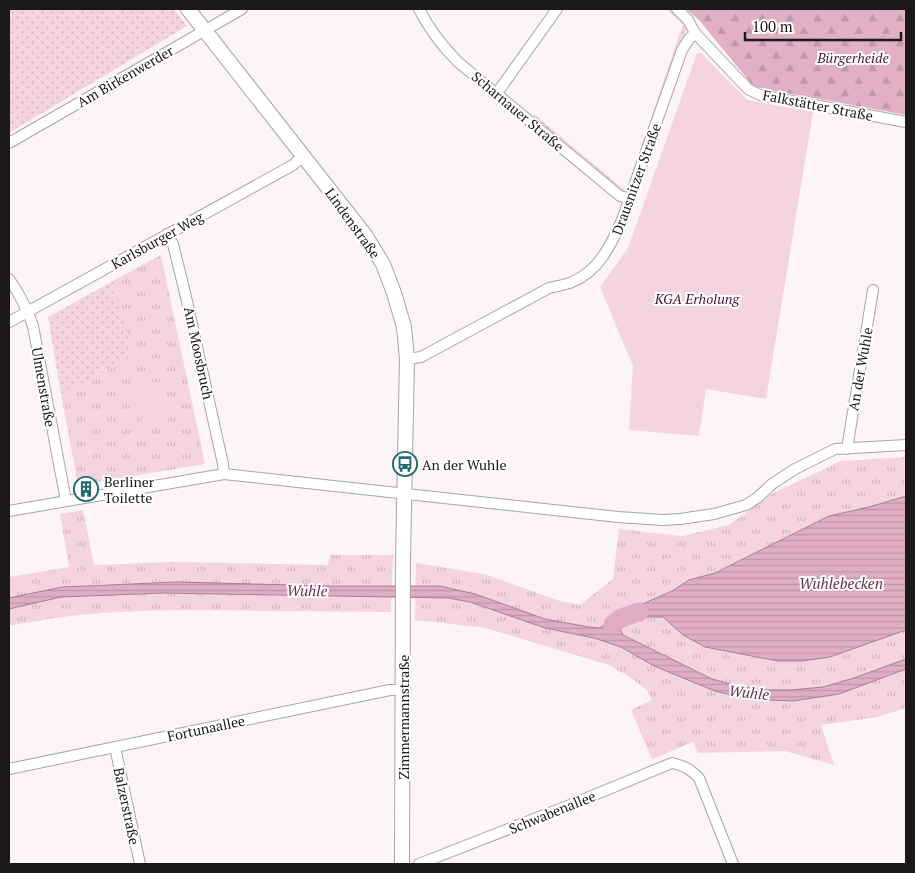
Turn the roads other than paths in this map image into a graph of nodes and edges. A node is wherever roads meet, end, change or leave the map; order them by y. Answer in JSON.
{"nodes":[{"id":1,"x":188,"y":9,"type":"edge"},
{"id":2,"x":242,"y":9,"type":"edge"},
{"id":3,"x":419,"y":9,"type":"edge"},
{"id":4,"x":557,"y":9,"type":"edge"},
{"id":5,"x":677,"y":9,"type":"edge"},
{"id":6,"x":204,"y":30,"type":"junction"},
{"id":7,"x":695,"y":33,"type":"junction"},
{"id":8,"x":497,"y":93,"type":"junction"},
{"id":9,"x":906,"y":122,"type":"edge"},
{"id":10,"x":9,"y":142,"type":"edge"},
{"id":11,"x":303,"y":156,"type":"junction"},
{"id":12,"x":630,"y":199,"type":"junction"},
{"id":13,"x":167,"y":234,"type":"junction"},
{"id":14,"x":9,"y":279,"type":"edge"},
{"id":15,"x":873,"y":290,"type":"dead end"},
{"id":16,"x":28,"y":312,"type":"junction"},
{"id":17,"x":9,"y":322,"type":"edge"},
{"id":18,"x":407,"y":359,"type":"junction"},
{"id":19,"x":906,"y":445,"type":"edge"},
{"id":20,"x":847,"y":449,"type":"junction"},
{"id":21,"x":224,"y":474,"type":"junction"},
{"id":22,"x":404,"y":493,"type":"junction"},
{"id":23,"x":66,"y":502,"type":"junction"},
{"id":24,"x":9,"y":511,"type":"edge"},
{"id":25,"x":403,"y":569,"type":"joint"},
{"id":26,"x":403,"y":690,"type":"junction"},
{"id":27,"x":115,"y":747,"type":"junction"},
{"id":28,"x":9,"y":769,"type":"edge"},
{"id":29,"x":140,"y":864,"type":"edge"},
{"id":30,"x":402,"y":864,"type":"edge"},
{"id":31,"x":419,"y":864,"type":"edge"},
{"id":32,"x":733,"y":864,"type":"edge"}],
"edges":[{"from":1,"to":6,"type":"street","name":"Lindenstraße"},
{"from":2,"to":6,"type":"street","name":"Am Birkenwerder"},
{"from":3,"to":8,"type":"street","name":"Scharnauer Straße"},
{"from":4,"to":8,"type":"street"},
{"from":5,"to":7,"type":"street","name":"Falkstätter Straße"},
{"from":6,"to":10,"type":"street","name":"Am Birkenwerder"},
{"from":6,"to":11,"type":"street","name":"Lindenstraße"},
{"from":7,"to":9,"type":"street","name":"Falkstätter Straße"},
{"from":7,"to":12,"type":"street","name":"Drausnitzer Straße"},
{"from":8,"to":12,"type":"street","name":"Scharnauer Straße"},
{"from":11,"to":13,"type":"street","name":"Karlsburger Weg"},
{"from":11,"to":18,"type":"street","name":"Lindenstraße"},
{"from":12,"to":18,"type":"street","name":"Drausnitzer Straße"},
{"from":13,"to":16,"type":"street","name":"Karlsburger Weg"},
{"from":13,"to":21,"type":"street","name":"Am Moosbruch"},
{"from":14,"to":16,"type":"street","name":"Ulmenstraße"},
{"from":15,"to":20,"type":"street","name":"An der Wuhle"},
{"from":16,"to":17,"type":"street","name":"Karlsburger Weg"},
{"from":16,"to":23,"type":"street","name":"Ulmenstraße"},
{"from":18,"to":22,"type":"street","name":"Lindenstraße"},
{"from":19,"to":20,"type":"street"},
{"from":20,"to":22,"type":"street"},
{"from":21,"to":22,"type":"street"},
{"from":21,"to":23,"type":"street"},
{"from":22,"to":25,"type":"street","name":"Lindenstraße"},
{"from":23,"to":24,"type":"street"},
{"from":25,"to":26,"type":"street","name":"Zimmermannstraße"},
{"from":26,"to":27,"type":"street","name":"Fortunaallee"},
{"from":26,"to":30,"type":"street","name":"Zimmermannstraße"},
{"from":27,"to":28,"type":"street","name":"Fortunaallee"},
{"from":27,"to":29,"type":"street","name":"Balzerstraße"},
{"from":31,"to":32,"type":"street","name":"Schwabenallee"}]}
